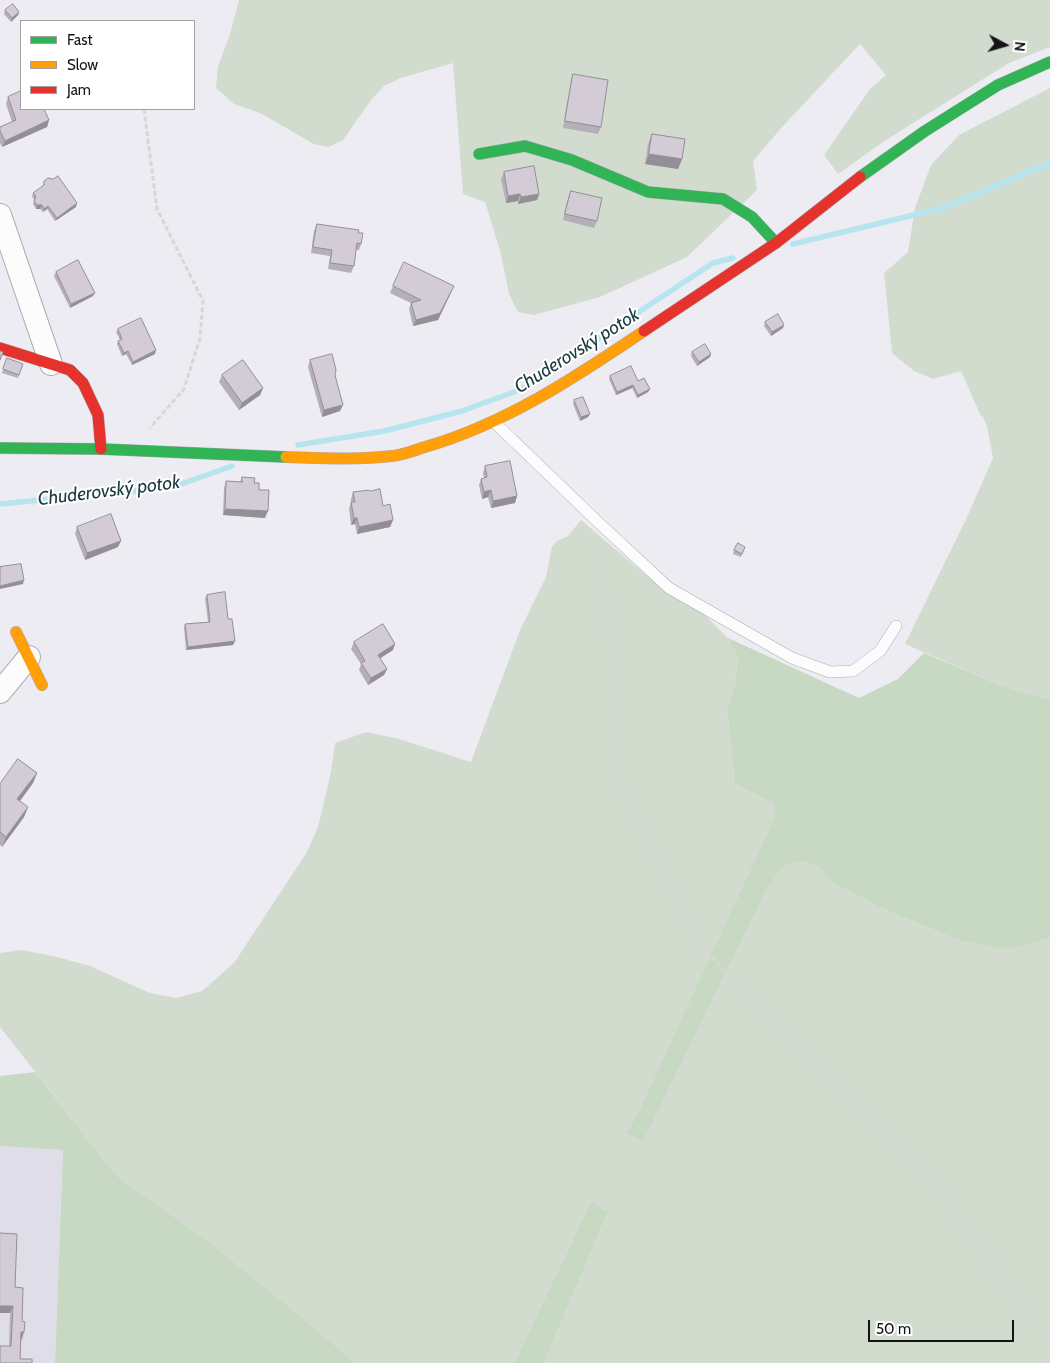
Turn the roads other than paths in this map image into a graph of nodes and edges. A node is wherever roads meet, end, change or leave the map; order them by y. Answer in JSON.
{"nodes":[{"id":1,"x":1050,"y":62,"type":"edge"},
{"id":2,"x":479,"y":154,"type":"dead end"},
{"id":3,"x":0,"y":215,"type":"edge"},
{"id":4,"x":776,"y":243,"type":"junction"},
{"id":5,"x":0,"y":348,"type":"edge"},
{"id":6,"x":51,"y":364,"type":"junction"},
{"id":7,"x":494,"y":422,"type":"junction"},
{"id":8,"x":0,"y":448,"type":"edge"},
{"id":9,"x":101,"y":449,"type":"junction"},
{"id":10,"x":896,"y":626,"type":"dead end"},
{"id":11,"x":16,"y":632,"type":"dead end"},
{"id":12,"x":28,"y":657,"type":"junction"},
{"id":13,"x":42,"y":685,"type":"dead end"},
{"id":14,"x":0,"y":692,"type":"edge"}],
"edges":[{"from":1,"to":4,"type":"street"},
{"from":2,"to":4,"type":"street"},
{"from":3,"to":6,"type":"street"},
{"from":4,"to":7,"type":"street"},
{"from":5,"to":6,"type":"street"},
{"from":6,"to":9,"type":"street"},
{"from":7,"to":9,"type":"street"},
{"from":7,"to":10,"type":"lane"},
{"from":8,"to":9,"type":"street"},
{"from":11,"to":12,"type":"street"},
{"from":12,"to":13,"type":"street"},
{"from":12,"to":14,"type":"street"}]}
